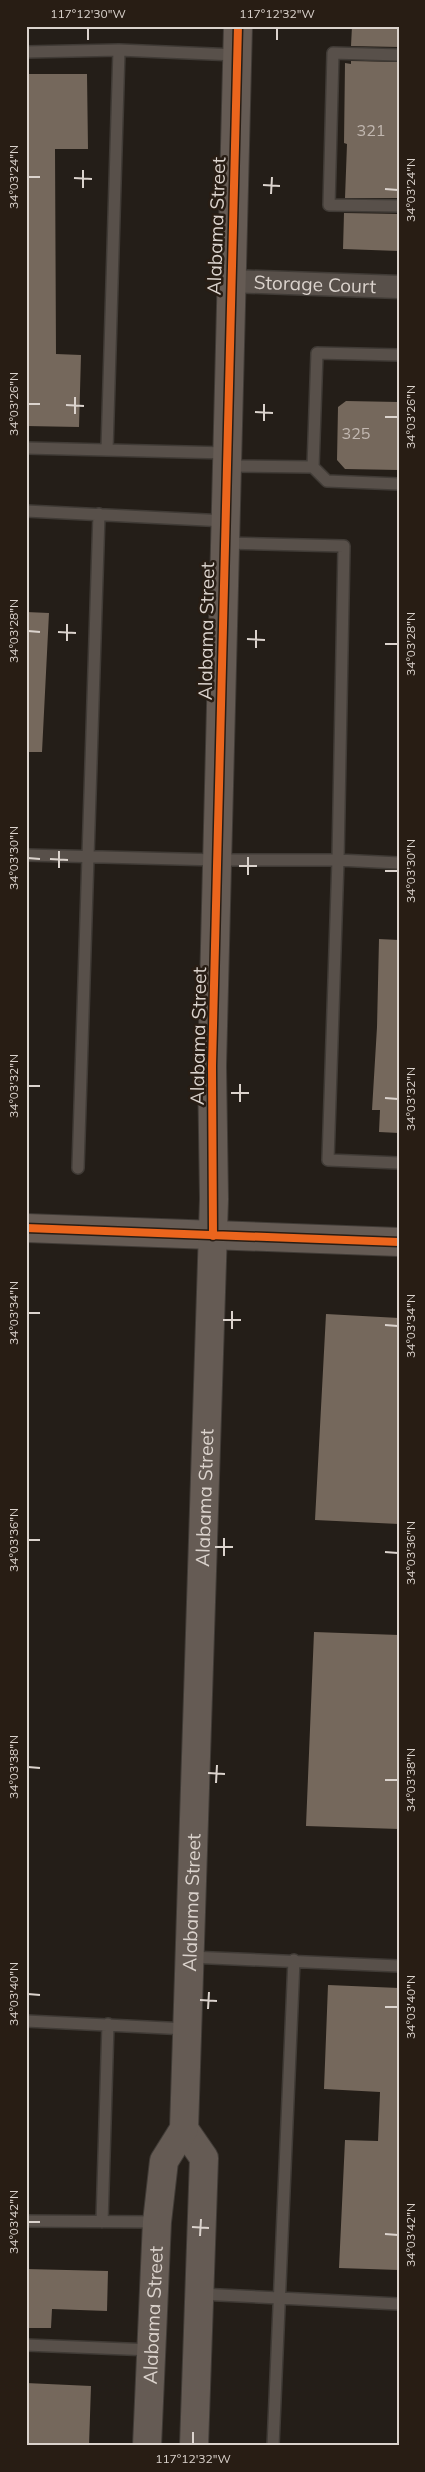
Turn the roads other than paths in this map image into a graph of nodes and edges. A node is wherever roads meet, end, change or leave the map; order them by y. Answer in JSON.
{"nodes":[{"id":1,"x":238,"y":26,"type":"edge"},
{"id":2,"x":119,"y":50,"type":"junction"},
{"id":3,"x":26,"y":52,"type":"edge"},
{"id":4,"x":399,"y":55,"type":"edge"},
{"id":5,"x":236,"y":56,"type":"junction"},
{"id":6,"x":399,"y":206,"type":"edge"},
{"id":7,"x":230,"y":281,"type":"junction"},
{"id":8,"x":399,"y":287,"type":"edge"},
{"id":9,"x":399,"y":355,"type":"edge"},
{"id":10,"x":26,"y":448,"type":"edge"},
{"id":11,"x":107,"y":450,"type":"junction"},
{"id":12,"x":227,"y":459,"type":"junction"},
{"id":13,"x":313,"y":468,"type":"junction"},
{"id":14,"x":399,"y":484,"type":"edge"},
{"id":15,"x":26,"y":511,"type":"edge"},
{"id":16,"x":99,"y":514,"type":"junction"},
{"id":17,"x":225,"y":532,"type":"junction"},
{"id":18,"x":26,"y":855,"type":"edge"},
{"id":19,"x":87,"y":857,"type":"junction"},
{"id":20,"x":218,"y":860,"type":"junction"},
{"id":21,"x":338,"y":860,"type":"junction"},
{"id":22,"x":399,"y":863,"type":"edge"},
{"id":23,"x":399,"y":1163,"type":"edge"},
{"id":24,"x":78,"y":1168,"type":"dead end"},
{"id":25,"x":26,"y":1228,"type":"edge"},
{"id":26,"x":213,"y":1236,"type":"junction"},
{"id":27,"x":399,"y":1242,"type":"edge"},
{"id":28,"x":189,"y":1957,"type":"junction"},
{"id":29,"x":294,"y":1960,"type":"junction"},
{"id":30,"x":399,"y":1966,"type":"edge"},
{"id":31,"x":26,"y":2021,"type":"edge"},
{"id":32,"x":108,"y":2024,"type":"junction"},
{"id":33,"x":187,"y":2029,"type":"junction"},
{"id":34,"x":184,"y":2129,"type":"junction"},
{"id":35,"x":26,"y":2221,"type":"edge"},
{"id":36,"x":102,"y":2222,"type":"junction"},
{"id":37,"x":157,"y":2222,"type":"junction"},
{"id":38,"x":199,"y":2294,"type":"junction"},
{"id":39,"x":280,"y":2298,"type":"junction"},
{"id":40,"x":399,"y":2304,"type":"edge"},
{"id":41,"x":26,"y":2344,"type":"edge"},
{"id":42,"x":152,"y":2350,"type":"junction"},
{"id":43,"x":147,"y":2446,"type":"edge"},
{"id":44,"x":194,"y":2446,"type":"edge"},
{"id":45,"x":274,"y":2446,"type":"edge"}],
"edges":[{"from":1,"to":5,"type":"main road","name":"Alabama Street"},
{"from":2,"to":3,"type":"lane"},
{"from":2,"to":5,"type":"lane"},
{"from":2,"to":11,"type":"lane"},
{"from":4,"to":6,"type":"lane"},
{"from":5,"to":7,"type":"main road","name":"Alabama Street"},
{"from":7,"to":8,"type":"street","name":"Storage Court"},
{"from":7,"to":12,"type":"main road","name":"Alabama Street"},
{"from":9,"to":13,"type":"lane"},
{"from":10,"to":11,"type":"lane"},
{"from":11,"to":12,"type":"lane"},
{"from":12,"to":13,"type":"lane"},
{"from":12,"to":17,"type":"main road","name":"Alabama Street"},
{"from":13,"to":14,"type":"lane"},
{"from":15,"to":16,"type":"lane"},
{"from":16,"to":17,"type":"lane"},
{"from":16,"to":19,"type":"lane"},
{"from":17,"to":20,"type":"main road","name":"Alabama Street"},
{"from":17,"to":21,"type":"lane"},
{"from":18,"to":19,"type":"lane"},
{"from":19,"to":20,"type":"lane"},
{"from":19,"to":24,"type":"lane"},
{"from":20,"to":21,"type":"lane"},
{"from":20,"to":26,"type":"main road","name":"Alabama Street"},
{"from":21,"to":22,"type":"lane"},
{"from":21,"to":23,"type":"lane"},
{"from":25,"to":26,"type":"main road"},
{"from":26,"to":27,"type":"main road"},
{"from":26,"to":28,"type":"main road","name":"Alabama Street"},
{"from":28,"to":29,"type":"lane"},
{"from":28,"to":33,"type":"main road","name":"Alabama Street"},
{"from":29,"to":30,"type":"lane"},
{"from":29,"to":39,"type":"lane"},
{"from":31,"to":32,"type":"lane"},
{"from":32,"to":33,"type":"lane"},
{"from":32,"to":36,"type":"lane"},
{"from":33,"to":34,"type":"main road","name":"Alabama Street"},
{"from":34,"to":37,"type":"main road","name":"Alabama Street"},
{"from":34,"to":38,"type":"main road"},
{"from":35,"to":36,"type":"lane"},
{"from":36,"to":37,"type":"lane"},
{"from":37,"to":42,"type":"main road","name":"Alabama Street"},
{"from":38,"to":39,"type":"lane"},
{"from":38,"to":44,"type":"main road"},
{"from":39,"to":40,"type":"lane"},
{"from":39,"to":45,"type":"lane"},
{"from":41,"to":42,"type":"lane"},
{"from":42,"to":43,"type":"main road","name":"Alabama Street"}]}
